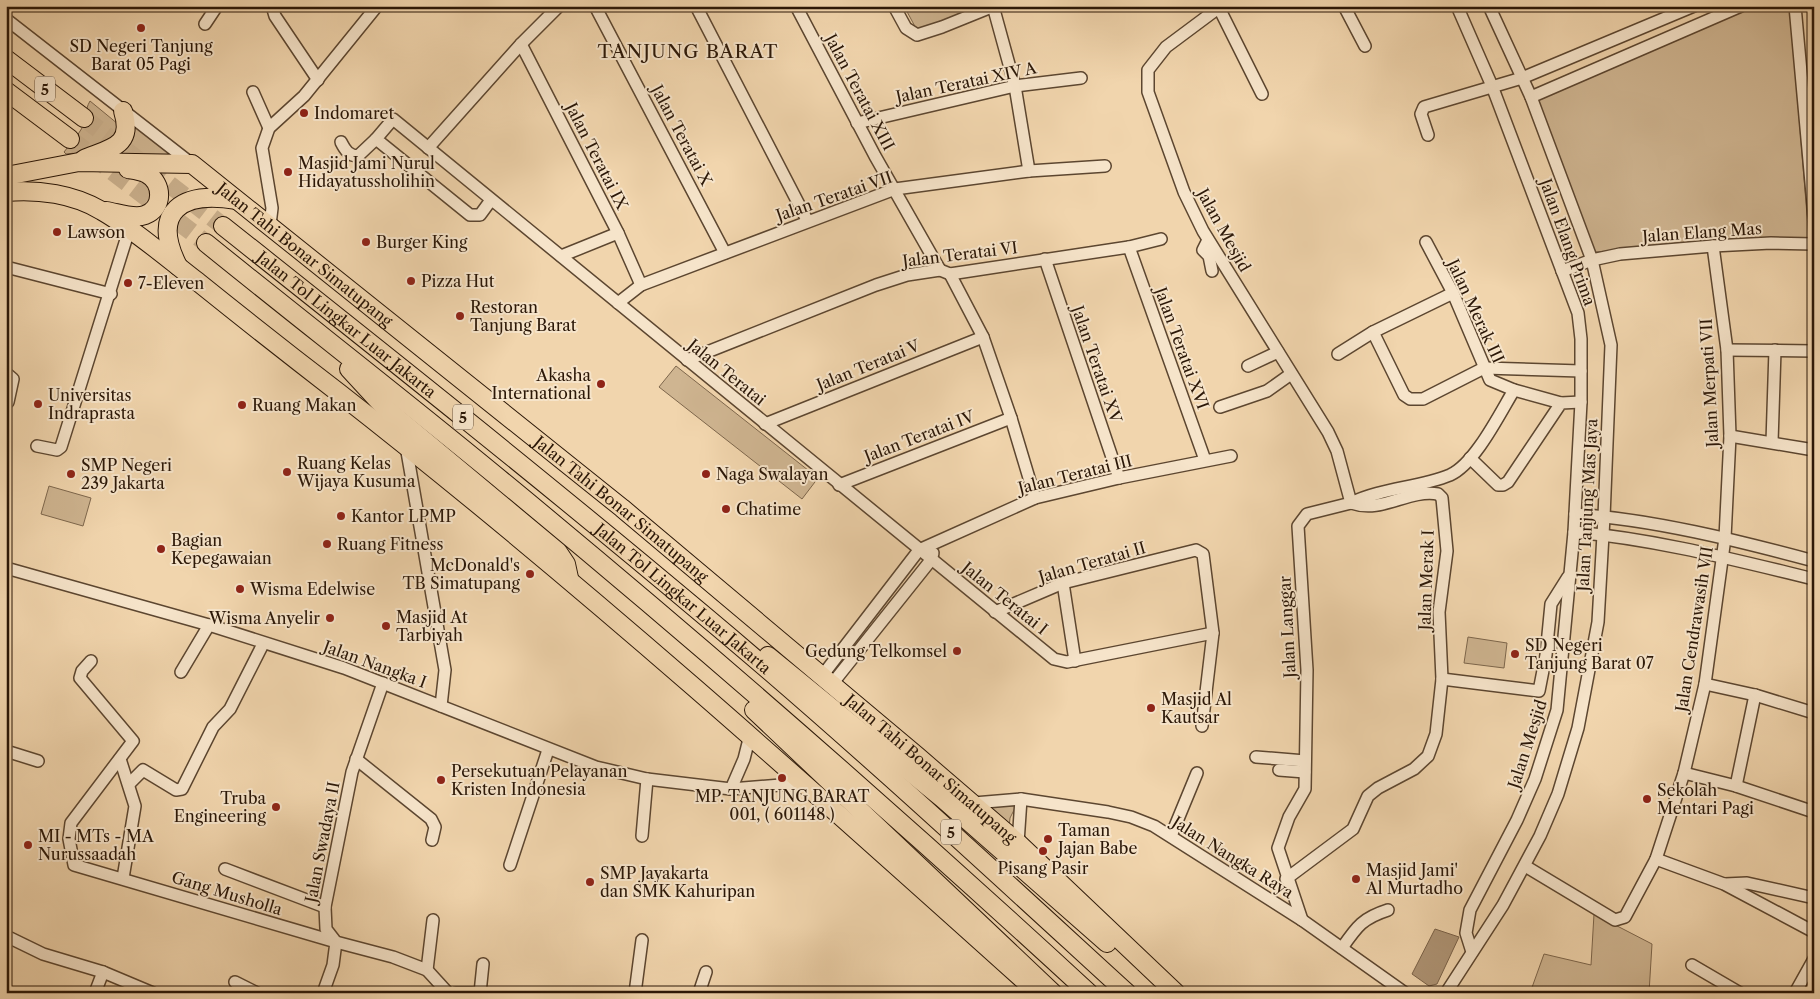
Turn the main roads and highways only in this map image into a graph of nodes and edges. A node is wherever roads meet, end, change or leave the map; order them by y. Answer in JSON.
{"nodes":[{"id":1,"x":6,"y":59,"type":"edge"},
{"id":2,"x":6,"y":91,"type":"edge"},
{"id":3,"x":123,"y":111,"type":"road end"},
{"id":4,"x":84,"y":118,"type":"tunnel mouth"},
{"id":5,"x":70,"y":139,"type":"tunnel mouth"},
{"id":6,"x":82,"y":162,"type":"junction"},
{"id":7,"x":30,"y":171,"type":"junction"},
{"id":8,"x":6,"y":176,"type":"edge"},
{"id":9,"x":32,"y":190,"type":"junction"},
{"id":10,"x":6,"y":192,"type":"edge"},
{"id":11,"x":239,"y":200,"type":"junction"},
{"id":12,"x":102,"y":211,"type":"junction"},
{"id":13,"x":223,"y":226,"type":"tunnel mouth"},
{"id":14,"x":206,"y":243,"type":"tunnel mouth"},
{"id":15,"x":178,"y":267,"type":"junction"},
{"id":16,"x":310,"y":327,"type":"junction"},
{"id":17,"x":569,"y":578,"type":"junction"},
{"id":18,"x":700,"y":612,"type":"junction"},
{"id":19,"x":683,"y":633,"type":"junction"},
{"id":20,"x":1038,"y":993,"type":"edge"},
{"id":21,"x":1053,"y":993,"type":"edge"},
{"id":22,"x":1089,"y":993,"type":"edge"},
{"id":23,"x":1127,"y":993,"type":"edge"},
{"id":24,"x":1170,"y":993,"type":"edge"},
{"id":25,"x":1176,"y":993,"type":"edge"}],
"edges":[{"from":1,"to":4,"type":"highway","number":"5"},
{"from":2,"to":5,"type":"highway","number":"5"},
{"from":3,"to":6,"type":"highway"},
{"from":6,"to":7,"type":"highway"},
{"from":6,"to":11,"type":"highway","name":"Jalan Tahi Bonar Simatupang"},
{"from":6,"to":12,"type":"highway"},
{"from":7,"to":8,"type":"highway"},
{"from":7,"to":9,"type":"highway"},
{"from":9,"to":10,"type":"highway"},
{"from":9,"to":12,"type":"highway"},
{"from":11,"to":15,"type":"highway"},
{"from":11,"to":25,"type":"highway","name":"Jalan Tahi Bonar Simatupang"},
{"from":12,"to":15,"type":"highway"},
{"from":13,"to":18,"type":"highway","name":"Jalan Tol Lingkar Luar Jakarta","number":"5"},
{"from":14,"to":16,"type":"highway","name":"Jalan Tol Lingkar Luar Jakarta","number":"5"},
{"from":15,"to":17,"type":"highway"},
{"from":16,"to":17,"type":"highway"},
{"from":16,"to":19,"type":"highway","name":"Jalan Tol Lingkar Luar Jakarta","number":"5"},
{"from":17,"to":20,"type":"highway"},
{"from":18,"to":23,"type":"highway","name":"Jalan Tol Lingkar Luar Jakarta","number":"5"},
{"from":18,"to":24,"type":"highway"},
{"from":19,"to":21,"type":"highway"},
{"from":19,"to":22,"type":"highway","name":"Jalan Tol Lingkar Luar Jakarta","number":"5"}]}
